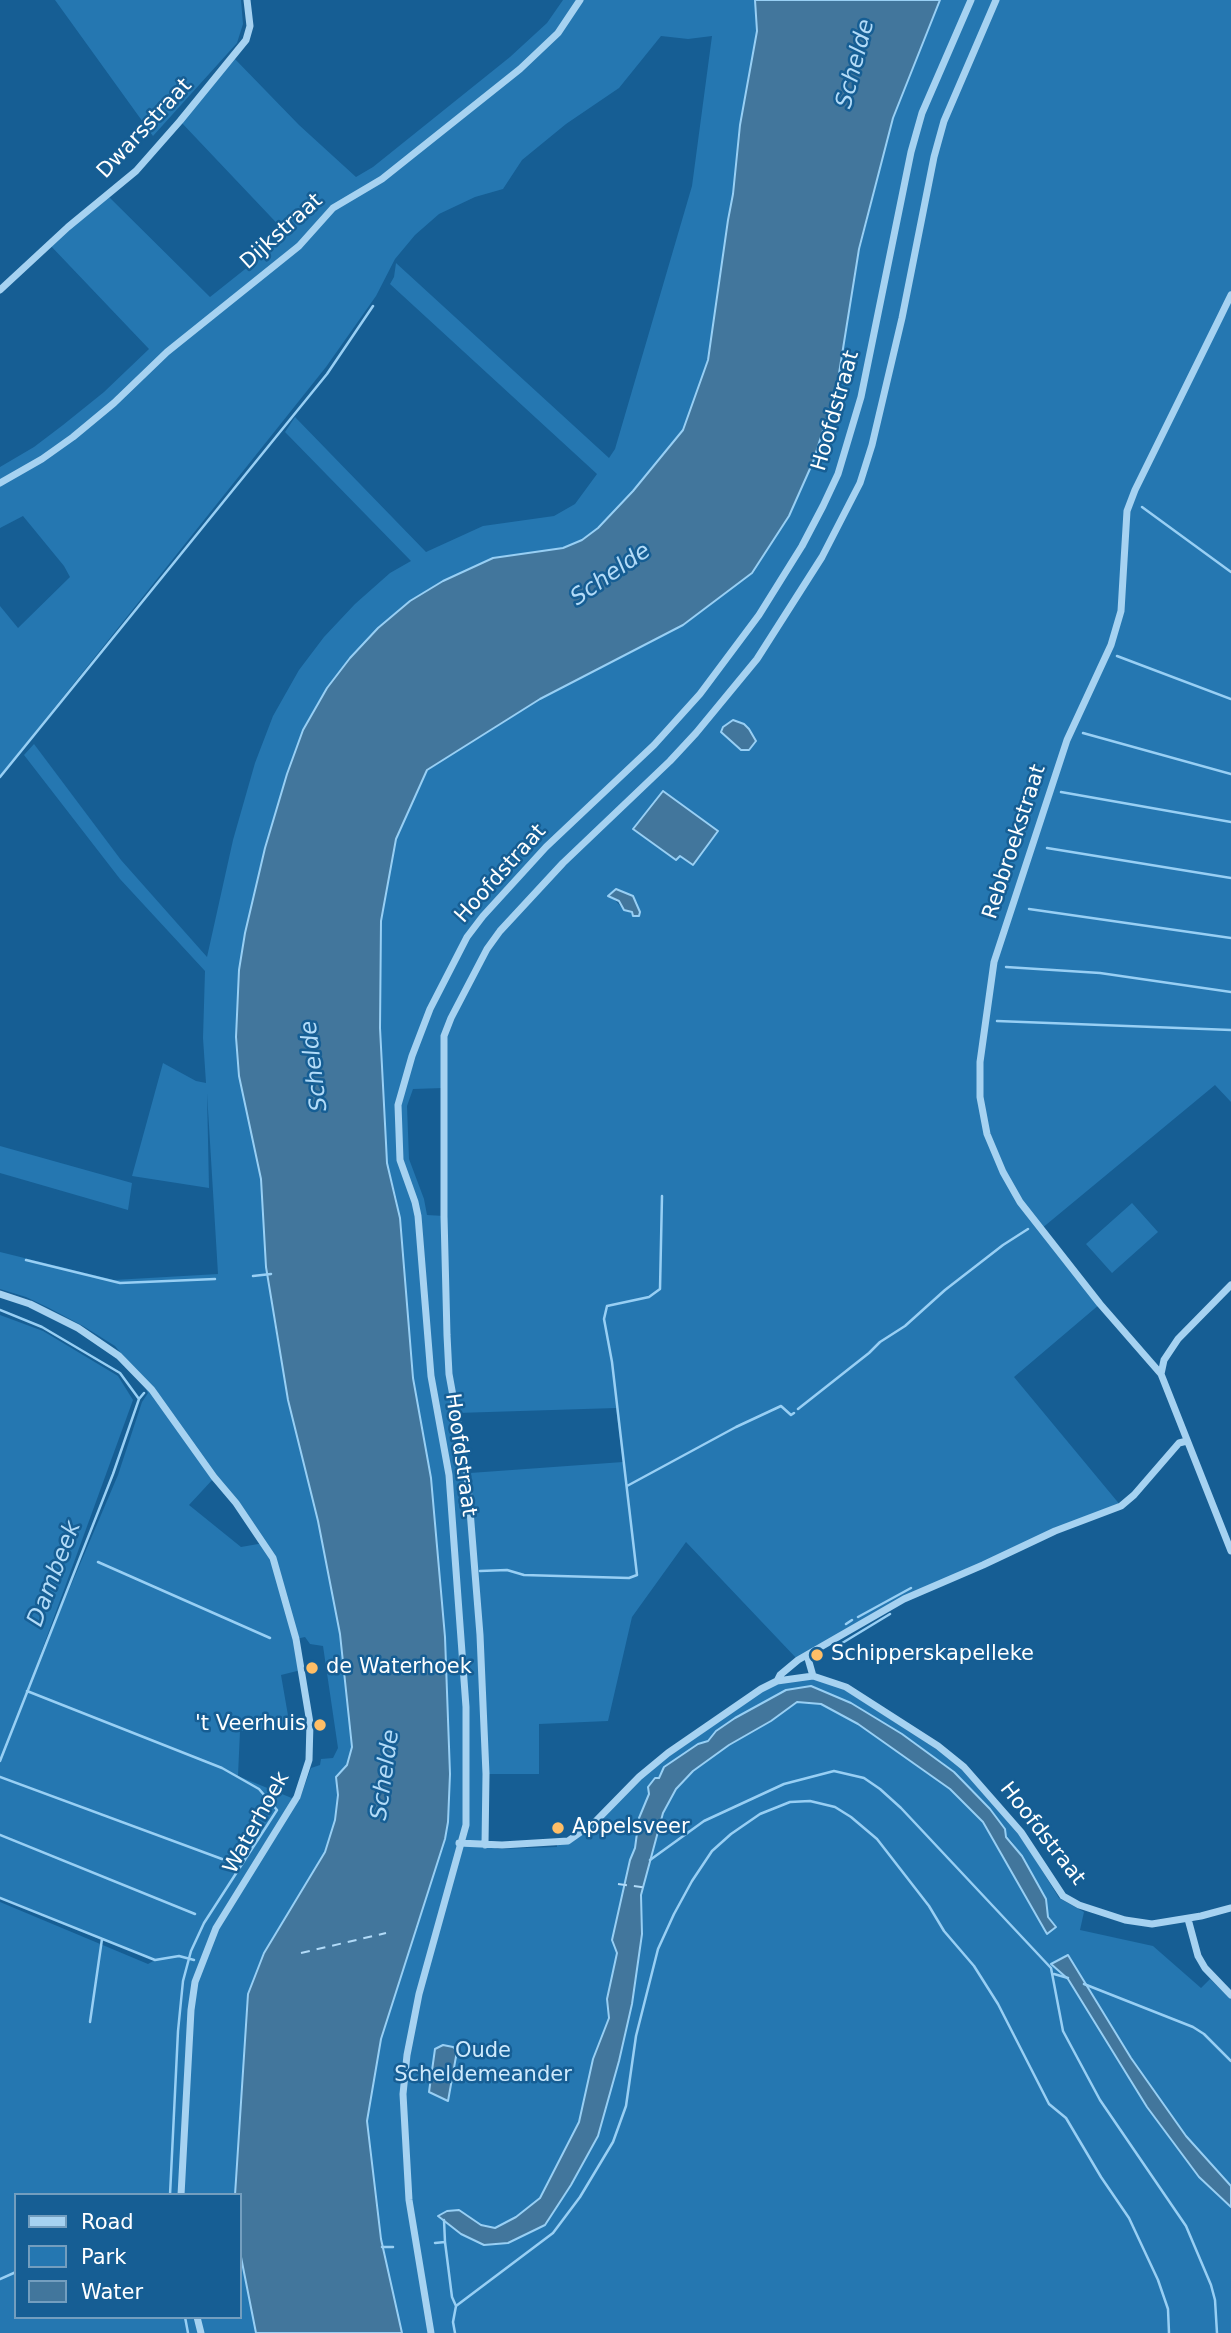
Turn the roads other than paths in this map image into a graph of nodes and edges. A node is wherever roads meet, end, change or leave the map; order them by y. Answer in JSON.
{"nodes":[{"id":1,"x":247,"y":0,"type":"edge"},
{"id":2,"x":580,"y":0,"type":"edge"},
{"id":3,"x":971,"y":0,"type":"edge"},
{"id":4,"x":996,"y":0,"type":"edge"},
{"id":5,"x":0,"y":290,"type":"edge"},
{"id":6,"x":1231,"y":295,"type":"edge"},
{"id":7,"x":0,"y":483,"type":"edge"},
{"id":8,"x":1231,"y":1285,"type":"edge"},
{"id":9,"x":0,"y":1294,"type":"edge"},
{"id":10,"x":1161,"y":1374,"type":"junction"},
{"id":11,"x":1187,"y":1441,"type":"junction"},
{"id":12,"x":1231,"y":1551,"type":"edge"},
{"id":13,"x":807,"y":1655,"type":"junction"},
{"id":14,"x":813,"y":1676,"type":"junction"},
{"id":15,"x":777,"y":1681,"type":"junction"},
{"id":16,"x":459,"y":1843,"type":"junction"},
{"id":17,"x":485,"y":1845,"type":"junction"},
{"id":18,"x":1231,"y":1908,"type":"edge"},
{"id":19,"x":1188,"y":1919,"type":"junction"},
{"id":20,"x":1231,"y":1996,"type":"edge"},
{"id":21,"x":181,"y":2193,"type":"edge"},
{"id":22,"x":431,"y":2333,"type":"edge"}],
"edges":[{"from":1,"to":5,"type":"street","name":"Dwarsstraat"},
{"from":2,"to":7,"type":"street","name":"Dijkstraat"},
{"from":3,"to":16,"type":"street","name":"Hoofdstraat"},
{"from":4,"to":17,"type":"street","name":"Hoofdstraat"},
{"from":6,"to":10,"type":"street","name":"Rebbroekstraat"},
{"from":8,"to":10,"type":"street"},
{"from":9,"to":21,"type":"street","name":"Waterhoek"},
{"from":10,"to":11,"type":"street","name":"Rebbroekstraat"},
{"from":11,"to":12,"type":"street","name":"Rebbroekstraat"},
{"from":11,"to":13,"type":"street","name":"Hoofdstraat"},
{"from":13,"to":14,"type":"street"},
{"from":13,"to":15,"type":"street","name":"Hoofdstraat"},
{"from":14,"to":15,"type":"street","name":"Hoofdstraat"},
{"from":14,"to":19,"type":"street","name":"Hoofdstraat"},
{"from":15,"to":17,"type":"street","name":"Hoofdstraat"},
{"from":16,"to":17,"type":"street","name":"Hoofdstraat"},
{"from":16,"to":22,"type":"street"},
{"from":18,"to":19,"type":"street","name":"Hoofdstraat"},
{"from":19,"to":20,"type":"street"}]}
